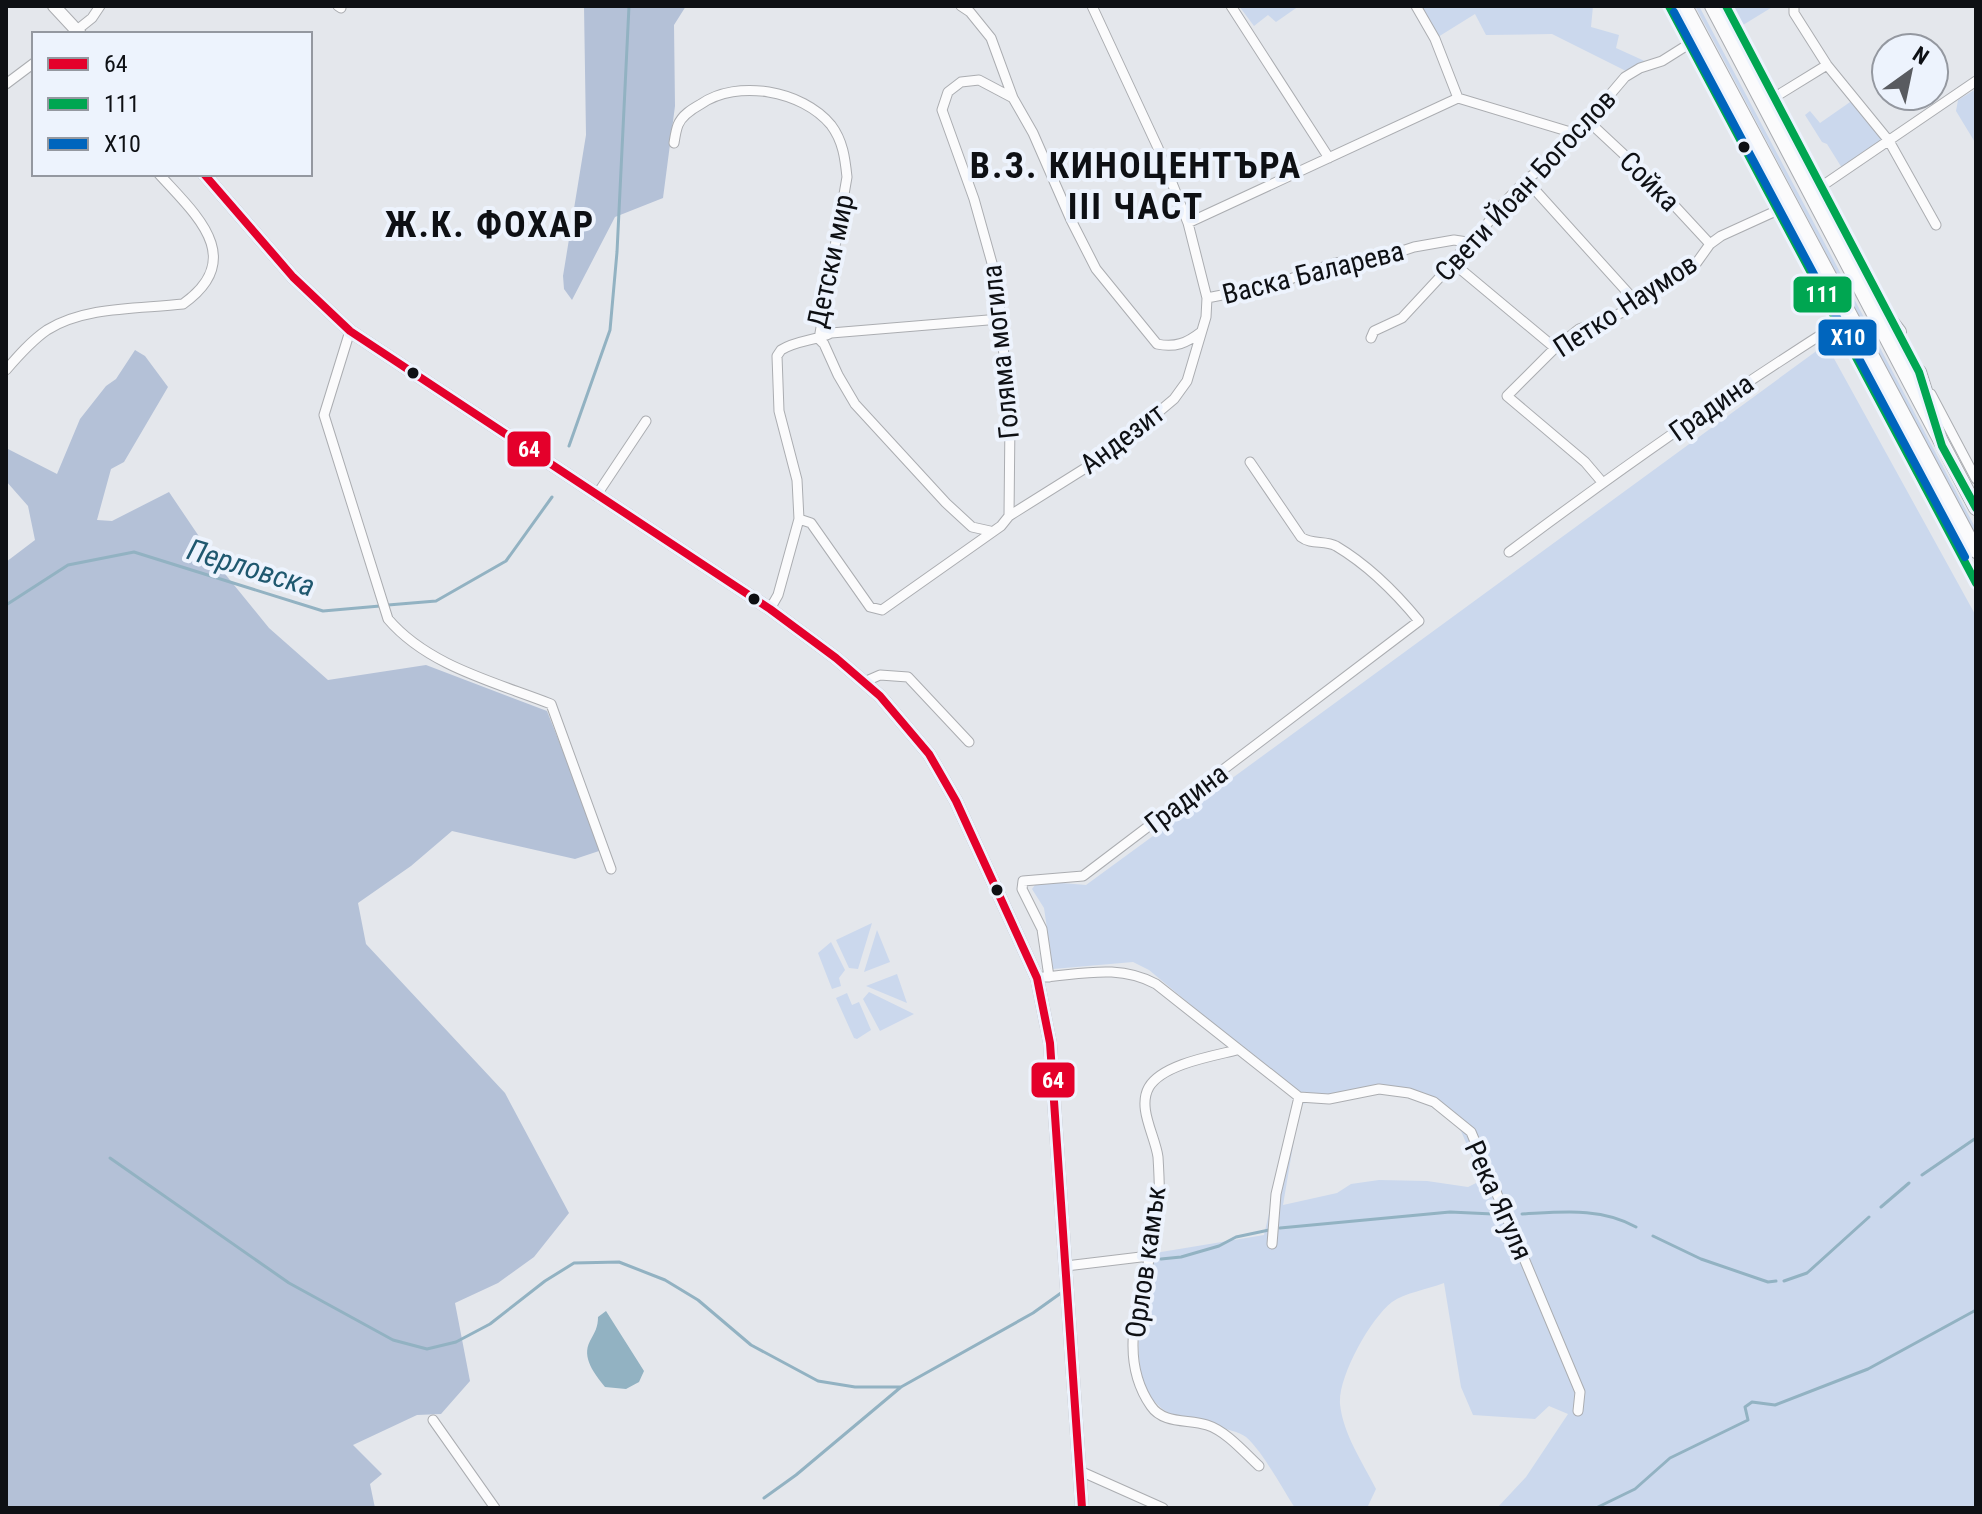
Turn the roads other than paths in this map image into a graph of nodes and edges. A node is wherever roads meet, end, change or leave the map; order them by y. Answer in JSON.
{"nodes":[{"id":1,"x":54,"y":6,"type":"edge"},
{"id":2,"x":100,"y":6,"type":"edge"},
{"id":3,"x":961,"y":6,"type":"edge"},
{"id":4,"x":1092,"y":6,"type":"edge"},
{"id":5,"x":1231,"y":6,"type":"edge"},
{"id":6,"x":1416,"y":6,"type":"edge"},
{"id":7,"x":1669,"y":6,"type":"edge"},
{"id":8,"x":1685,"y":6,"type":"edge"},
{"id":9,"x":1712,"y":6,"type":"edge"},
{"id":10,"x":1719,"y":6,"type":"edge"},
{"id":11,"x":1726,"y":6,"type":"edge"},
{"id":12,"x":1794,"y":6,"type":"edge"},
{"id":13,"x":75,"y":32,"type":"edge"},
{"id":14,"x":77,"y":32,"type":"edge"},
{"id":15,"x":1727,"y":35,"type":"junction"},
{"id":16,"x":1689,"y":44,"type":"junction"},
{"id":17,"x":32,"y":64,"type":"edge"},
{"id":18,"x":1827,"y":65,"type":"junction"},
{"id":19,"x":1976,"y":81,"type":"edge"},
{"id":20,"x":6,"y":84,"type":"edge"},
{"id":21,"x":1775,"y":97,"type":"junction"},
{"id":22,"x":1013,"y":98,"type":"junction"},
{"id":23,"x":1458,"y":98,"type":"junction"},
{"id":24,"x":1587,"y":120,"type":"junction"},
{"id":25,"x":1577,"y":134,"type":"junction"},
{"id":26,"x":1889,"y":141,"type":"junction"},
{"id":27,"x":674,"y":143,"type":"dead end"},
{"id":28,"x":1329,"y":158,"type":"junction"},
{"id":29,"x":161,"y":176,"type":"edge"},
{"id":30,"x":206,"y":176,"type":"edge"},
{"id":31,"x":1526,"y":180,"type":"junction"},
{"id":32,"x":1822,"y":186,"type":"junction"},
{"id":33,"x":1778,"y":210,"type":"junction"},
{"id":34,"x":1188,"y":223,"type":"junction"},
{"id":35,"x":1936,"y":225,"type":"dead end"},
{"id":36,"x":1467,"y":242,"type":"junction"},
{"id":37,"x":1710,"y":244,"type":"junction"},
{"id":38,"x":1453,"y":263,"type":"junction"},
{"id":39,"x":1852,"y":272,"type":"junction"},
{"id":40,"x":1207,"y":298,"type":"junction"},
{"id":41,"x":1638,"y":304,"type":"junction"},
{"id":42,"x":1000,"y":319,"type":"junction"},
{"id":43,"x":1838,"y":324,"type":"junction"},
{"id":44,"x":350,"y":331,"type":"junction"},
{"id":45,"x":1201,"y":332,"type":"junction"},
{"id":46,"x":1899,"y":332,"type":"junction"},
{"id":47,"x":1371,"y":338,"type":"dead end"},
{"id":48,"x":819,"y":339,"type":"junction"},
{"id":49,"x":1555,"y":348,"type":"junction"},
{"id":50,"x":6,"y":370,"type":"edge"},
{"id":51,"x":1919,"y":372,"type":"junction"},
{"id":52,"x":646,"y":421,"type":"dead end"},
{"id":53,"x":1942,"y":446,"type":"junction"},
{"id":54,"x":1250,"y":462,"type":"dead end"},
{"id":55,"x":1976,"y":479,"type":"edge"},
{"id":56,"x":1602,"y":482,"type":"junction"},
{"id":57,"x":596,"y":496,"type":"junction"},
{"id":58,"x":1976,"y":508,"type":"edge"},
{"id":59,"x":1009,"y":516,"type":"junction"},
{"id":60,"x":799,"y":519,"type":"junction"},
{"id":61,"x":990,"y":531,"type":"junction"},
{"id":62,"x":1976,"y":551,"type":"edge"},
{"id":63,"x":1509,"y":552,"type":"dead end"},
{"id":64,"x":1976,"y":583,"type":"edge"},
{"id":65,"x":770,"y":609,"type":"junction"},
{"id":66,"x":864,"y":682,"type":"junction"},
{"id":67,"x":969,"y":742,"type":"dead end"},
{"id":68,"x":611,"y":869,"type":"dead end"},
{"id":69,"x":1043,"y":977,"type":"junction"},
{"id":70,"x":1237,"y":1050,"type":"junction"},
{"id":71,"x":1299,"y":1097,"type":"junction"},
{"id":72,"x":1272,"y":1244,"type":"dead end"},
{"id":73,"x":1149,"y":1256,"type":"junction"},
{"id":74,"x":1066,"y":1266,"type":"junction"},
{"id":75,"x":1578,"y":1411,"type":"dead end"},
{"id":76,"x":433,"y":1420,"type":"dead end"},
{"id":77,"x":1259,"y":1466,"type":"dead end"},
{"id":78,"x":1080,"y":1471,"type":"junction"},
{"id":79,"x":495,"y":1508,"type":"edge"},
{"id":80,"x":1082,"y":1508,"type":"edge"},
{"id":81,"x":1163,"y":1508,"type":"edge"}],
"edges":[{"from":1,"to":13,"type":"main road"},
{"from":2,"to":14,"type":"street"},
{"from":3,"to":22,"type":"street"},
{"from":4,"to":34,"type":"street"},
{"from":5,"to":28,"type":"street"},
{"from":6,"to":23,"type":"street"},
{"from":7,"to":16,"type":"street"},
{"from":8,"to":62,"type":"highway"},
{"from":9,"to":15,"type":"highway"},
{"from":10,"to":15,"type":"highway"},
{"from":11,"to":21,"type":"street"},
{"from":12,"to":18,"type":"street"},
{"from":15,"to":39,"type":"highway"},
{"from":16,"to":24,"type":"street","name":"Свети Йоан Богослов"},
{"from":16,"to":33,"type":"street"},
{"from":17,"to":20,"type":"street"},
{"from":18,"to":21,"type":"street"},
{"from":18,"to":26,"type":"street"},
{"from":19,"to":26,"type":"street"},
{"from":21,"to":32,"type":"street"},
{"from":22,"to":42,"type":"street","name":"Голяма могила"},
{"from":22,"to":45,"type":"street"},
{"from":23,"to":25,"type":"street"},
{"from":23,"to":28,"type":"street"},
{"from":24,"to":25,"type":"street","name":"Свети Йоан Богослов"},
{"from":24,"to":37,"type":"street","name":"Сойка"},
{"from":25,"to":31,"type":"street","name":"Свети Йоан Богослов"},
{"from":26,"to":32,"type":"street"},
{"from":26,"to":35,"type":"street"},
{"from":27,"to":48,"type":"street","name":"Детски мир"},
{"from":28,"to":34,"type":"street"},
{"from":29,"to":50,"type":"street"},
{"from":30,"to":44,"type":"main road"},
{"from":31,"to":36,"type":"street","name":"Свети Йоан Богослов"},
{"from":31,"to":41,"type":"street"},
{"from":32,"to":46,"type":"street"},
{"from":33,"to":37,"type":"street","name":"Петко Наумов"},
{"from":33,"to":43,"type":"street"},
{"from":34,"to":40,"type":"street"},
{"from":36,"to":38,"type":"street","name":"Свети Йоан Богослов"},
{"from":36,"to":40,"type":"street","name":"Васка Баларева"},
{"from":37,"to":41,"type":"street","name":"Петко Наумов"},
{"from":38,"to":47,"type":"street","name":"Свети Йоан Богослов"},
{"from":38,"to":49,"type":"street"},
{"from":39,"to":46,"type":"highway"},
{"from":39,"to":53,"type":"highway"},
{"from":40,"to":45,"type":"street"},
{"from":41,"to":49,"type":"street","name":"Петко Наумов"},
{"from":42,"to":48,"type":"street"},
{"from":42,"to":59,"type":"street","name":"Голяма могила"},
{"from":43,"to":56,"type":"street","name":"Градина"},
{"from":43,"to":64,"type":"street"},
{"from":44,"to":57,"type":"main road"},
{"from":44,"to":68,"type":"street"},
{"from":45,"to":59,"type":"street","name":"Андезит"},
{"from":46,"to":51,"type":"street"},
{"from":48,"to":60,"type":"street","name":"Детски мир"},
{"from":48,"to":61,"type":"street"},
{"from":49,"to":56,"type":"street","name":"Петко Наумов"},
{"from":51,"to":53,"type":"highway"},
{"from":51,"to":55,"type":"street"},
{"from":52,"to":57,"type":"street"},
{"from":53,"to":58,"type":"highway"},
{"from":54,"to":69,"type":"street","name":"Градина"},
{"from":56,"to":63,"type":"street","name":"Градина"},
{"from":57,"to":65,"type":"main road"},
{"from":59,"to":61,"type":"street"},
{"from":60,"to":61,"type":"street"},
{"from":60,"to":65,"type":"street","name":"Детски мир"},
{"from":65,"to":66,"type":"main road"},
{"from":66,"to":67,"type":"street"},
{"from":66,"to":69,"type":"main road"},
{"from":69,"to":70,"type":"street"},
{"from":69,"to":74,"type":"main road"},
{"from":70,"to":71,"type":"street"},
{"from":70,"to":73,"type":"street","name":"Орлов камък"},
{"from":71,"to":72,"type":"street"},
{"from":71,"to":75,"type":"street","name":"Река Ягуля"},
{"from":73,"to":74,"type":"street"},
{"from":73,"to":77,"type":"street","name":"Орлов камък"},
{"from":74,"to":78,"type":"main road"},
{"from":76,"to":79,"type":"street"},
{"from":78,"to":80,"type":"main road"},
{"from":78,"to":81,"type":"street"}]}
